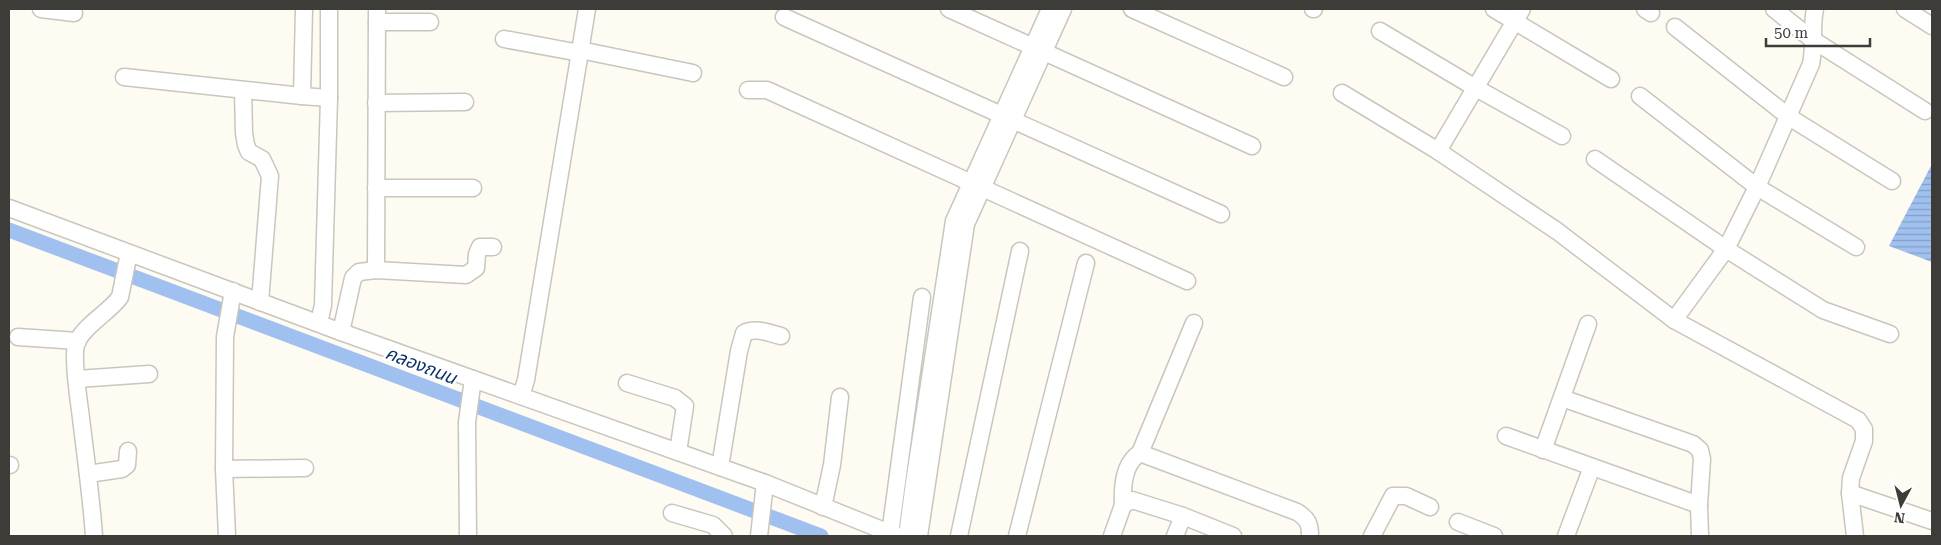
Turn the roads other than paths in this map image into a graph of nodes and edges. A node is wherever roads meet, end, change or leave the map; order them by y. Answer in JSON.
{"nodes":[{"id":1,"x":41,"y":9,"type":"edge"},
{"id":2,"x":304,"y":9,"type":"edge"},
{"id":3,"x":329,"y":9,"type":"edge"},
{"id":4,"x":587,"y":9,"type":"edge"},
{"id":5,"x":949,"y":9,"type":"edge"},
{"id":6,"x":1050,"y":9,"type":"edge"},
{"id":7,"x":1063,"y":9,"type":"edge"},
{"id":8,"x":1132,"y":9,"type":"edge"},
{"id":9,"x":1494,"y":9,"type":"edge"},
{"id":10,"x":1774,"y":9,"type":"edge"},
{"id":11,"x":1816,"y":9,"type":"edge"},
{"id":12,"x":1905,"y":9,"type":"edge"},
{"id":13,"x":74,"y":14,"type":"dead end"},
{"id":14,"x":1519,"y":15,"type":"edge"},
{"id":15,"x":377,"y":16,"type":"edge"},
{"id":16,"x":784,"y":17,"type":"dead end"},
{"id":17,"x":430,"y":22,"type":"dead end"},
{"id":18,"x":1932,"y":26,"type":"edge"},
{"id":19,"x":1675,"y":27,"type":"dead end"},
{"id":20,"x":1380,"y":31,"type":"dead end"},
{"id":21,"x":504,"y":39,"type":"dead end"},
{"id":22,"x":1813,"y":40,"type":"junction"},
{"id":23,"x":1038,"y":49,"type":"junction"},
{"id":24,"x":580,"y":52,"type":"junction"},
{"id":25,"x":693,"y":73,"type":"dead end"},
{"id":26,"x":124,"y":77,"type":"dead end"},
{"id":27,"x":1284,"y":77,"type":"dead end"},
{"id":28,"x":1611,"y":79,"type":"dead end"},
{"id":29,"x":1474,"y":88,"type":"junction"},
{"id":30,"x":243,"y":90,"type":"junction"},
{"id":31,"x":748,"y":90,"type":"dead end"},
{"id":32,"x":1342,"y":93,"type":"dead end"},
{"id":33,"x":302,"y":96,"type":"junction"},
{"id":34,"x":1640,"y":96,"type":"dead end"},
{"id":35,"x":329,"y":98,"type":"junction"},
{"id":36,"x":465,"y":102,"type":"dead end"},
{"id":37,"x":376,"y":103,"type":"junction"},
{"id":38,"x":1926,"y":111,"type":"dead end"},
{"id":39,"x":1789,"y":117,"type":"junction"},
{"id":40,"x":1007,"y":118,"type":"junction"},
{"id":41,"x":1562,"y":136,"type":"dead end"},
{"id":42,"x":1252,"y":146,"type":"dead end"},
{"id":43,"x":1438,"y":151,"type":"junction"},
{"id":44,"x":1595,"y":159,"type":"dead end"},
{"id":45,"x":1892,"y":181,"type":"dead end"},
{"id":46,"x":977,"y":185,"type":"junction"},
{"id":47,"x":1757,"y":187,"type":"junction"},
{"id":48,"x":376,"y":188,"type":"junction"},
{"id":49,"x":472,"y":188,"type":"dead end"},
{"id":50,"x":9,"y":208,"type":"edge"},
{"id":51,"x":1221,"y":214,"type":"dead end"},
{"id":52,"x":1856,"y":247,"type":"dead end"},
{"id":53,"x":493,"y":248,"type":"dead end"},
{"id":54,"x":1726,"y":250,"type":"junction"},
{"id":55,"x":1020,"y":251,"type":"dead end"},
{"id":56,"x":128,"y":260,"type":"junction"},
{"id":57,"x":954,"y":260,"type":"junction"},
{"id":58,"x":1086,"y":264,"type":"dead end"},
{"id":59,"x":376,"y":270,"type":"junction"},
{"id":60,"x":1188,"y":281,"type":"dead end"},
{"id":61,"x":232,"y":296,"type":"junction"},
{"id":62,"x":922,"y":297,"type":"dead end"},
{"id":63,"x":260,"y":302,"type":"junction"},
{"id":64,"x":1674,"y":320,"type":"junction"},
{"id":65,"x":319,"y":323,"type":"junction"},
{"id":66,"x":1194,"y":323,"type":"dead end"},
{"id":67,"x":1588,"y":324,"type":"dead end"},
{"id":68,"x":341,"y":332,"type":"junction"},
{"id":69,"x":1890,"y":334,"type":"dead end"},
{"id":70,"x":781,"y":336,"type":"dead end"},
{"id":71,"x":18,"y":337,"type":"dead end"},
{"id":72,"x":78,"y":341,"type":"junction"},
{"id":73,"x":149,"y":374,"type":"dead end"},
{"id":74,"x":77,"y":379,"type":"junction"},
{"id":75,"x":627,"y":383,"type":"dead end"},
{"id":76,"x":472,"y":385,"type":"junction"},
{"id":77,"x":521,"y":396,"type":"junction"},
{"id":78,"x":840,"y":397,"type":"dead end"},
{"id":79,"x":1562,"y":398,"type":"junction"},
{"id":80,"x":1506,"y":436,"type":"dead end"},
{"id":81,"x":1543,"y":450,"type":"junction"},
{"id":82,"x":128,"y":451,"type":"dead end"},
{"id":83,"x":678,"y":452,"type":"junction"},
{"id":84,"x":1140,"y":453,"type":"junction"},
{"id":85,"x":720,"y":467,"type":"junction"},
{"id":86,"x":1592,"y":467,"type":"junction"},
{"id":87,"x":305,"y":468,"type":"dead end"},
{"id":88,"x":224,"y":469,"type":"junction"},
{"id":89,"x":88,"y":474,"type":"junction"},
{"id":90,"x":764,"y":491,"type":"junction"},
{"id":91,"x":1850,"y":492,"type":"junction"},
{"id":92,"x":1123,"y":505,"type":"junction"},
{"id":93,"x":1699,"y":505,"type":"junction"},
{"id":94,"x":823,"y":506,"type":"junction"},
{"id":95,"x":1430,"y":507,"type":"dead end"},
{"id":96,"x":672,"y":513,"type":"dead end"},
{"id":97,"x":1183,"y":516,"type":"junction"},
{"id":98,"x":1932,"y":521,"type":"edge"},
{"id":99,"x":1458,"y":522,"type":"dead end"},
{"id":100,"x":873,"y":532,"type":"edge"},
{"id":101,"x":893,"y":535,"type":"edge"},
{"id":102,"x":94,"y":536,"type":"edge"},
{"id":103,"x":226,"y":536,"type":"edge"},
{"id":104,"x":468,"y":536,"type":"edge"},
{"id":105,"x":724,"y":536,"type":"edge"},
{"id":106,"x":759,"y":536,"type":"edge"},
{"id":107,"x":908,"y":536,"type":"edge"},
{"id":108,"x":920,"y":536,"type":"edge"},
{"id":109,"x":959,"y":536,"type":"edge"},
{"id":110,"x":1017,"y":536,"type":"edge"},
{"id":111,"x":1112,"y":536,"type":"edge"},
{"id":112,"x":1175,"y":536,"type":"edge"},
{"id":113,"x":1234,"y":536,"type":"edge"},
{"id":114,"x":1310,"y":536,"type":"edge"},
{"id":115,"x":1372,"y":536,"type":"edge"},
{"id":116,"x":1494,"y":536,"type":"edge"},
{"id":117,"x":1566,"y":536,"type":"edge"},
{"id":118,"x":1700,"y":536,"type":"edge"},
{"id":119,"x":1855,"y":536,"type":"edge"}],
"edges":[{"from":1,"to":13,"type":"street"},
{"from":2,"to":33,"type":"street"},
{"from":3,"to":35,"type":"street"},
{"from":4,"to":24,"type":"street"},
{"from":5,"to":23,"type":"street"},
{"from":6,"to":23,"type":"street"},
{"from":7,"to":23,"type":"street"},
{"from":8,"to":27,"type":"street"},
{"from":9,"to":14,"type":"street"},
{"from":10,"to":22,"type":"street"},
{"from":11,"to":22,"type":"street"},
{"from":12,"to":18,"type":"street"},
{"from":14,"to":28,"type":"street"},
{"from":14,"to":29,"type":"street"},
{"from":15,"to":17,"type":"street"},
{"from":15,"to":37,"type":"street"},
{"from":16,"to":40,"type":"street"},
{"from":19,"to":39,"type":"street"},
{"from":20,"to":29,"type":"street"},
{"from":21,"to":24,"type":"street"},
{"from":22,"to":38,"type":"street"},
{"from":22,"to":39,"type":"street"},
{"from":23,"to":40,"type":"street"},
{"from":23,"to":42,"type":"street"},
{"from":24,"to":25,"type":"street"},
{"from":24,"to":77,"type":"street"},
{"from":26,"to":30,"type":"street"},
{"from":29,"to":41,"type":"street"},
{"from":29,"to":43,"type":"street"},
{"from":30,"to":33,"type":"street"},
{"from":30,"to":63,"type":"street"},
{"from":31,"to":46,"type":"street"},
{"from":32,"to":43,"type":"street"},
{"from":33,"to":35,"type":"street"},
{"from":34,"to":47,"type":"street"},
{"from":35,"to":65,"type":"street"},
{"from":36,"to":37,"type":"street"},
{"from":37,"to":48,"type":"street"},
{"from":39,"to":45,"type":"street"},
{"from":39,"to":47,"type":"street"},
{"from":40,"to":46,"type":"street"},
{"from":40,"to":51,"type":"street"},
{"from":43,"to":64,"type":"street"},
{"from":44,"to":54,"type":"street"},
{"from":46,"to":57,"type":"street"},
{"from":46,"to":60,"type":"street"},
{"from":47,"to":52,"type":"street"},
{"from":47,"to":54,"type":"street"},
{"from":48,"to":49,"type":"street"},
{"from":48,"to":59,"type":"street"},
{"from":50,"to":56,"type":"street"},
{"from":53,"to":59,"type":"street"},
{"from":54,"to":64,"type":"street"},
{"from":54,"to":69,"type":"street"},
{"from":55,"to":109,"type":"street"},
{"from":56,"to":61,"type":"street"},
{"from":56,"to":72,"type":"street"},
{"from":57,"to":107,"type":"street"},
{"from":57,"to":108,"type":"street"},
{"from":58,"to":110,"type":"street"},
{"from":59,"to":68,"type":"street"},
{"from":61,"to":63,"type":"street"},
{"from":61,"to":88,"type":"street"},
{"from":62,"to":101,"type":"street"},
{"from":63,"to":65,"type":"street"},
{"from":64,"to":91,"type":"street"},
{"from":65,"to":68,"type":"street"},
{"from":66,"to":84,"type":"street"},
{"from":67,"to":79,"type":"street"},
{"from":68,"to":76,"type":"street"},
{"from":70,"to":85,"type":"street"},
{"from":71,"to":72,"type":"street"},
{"from":72,"to":74,"type":"street"},
{"from":73,"to":74,"type":"street"},
{"from":74,"to":89,"type":"street"},
{"from":75,"to":83,"type":"street"},
{"from":76,"to":77,"type":"street"},
{"from":76,"to":104,"type":"street"},
{"from":77,"to":83,"type":"street"},
{"from":78,"to":94,"type":"street"},
{"from":79,"to":81,"type":"street"},
{"from":79,"to":93,"type":"street"},
{"from":80,"to":81,"type":"street"},
{"from":81,"to":86,"type":"street"},
{"from":82,"to":89,"type":"street"},
{"from":83,"to":85,"type":"street"},
{"from":84,"to":92,"type":"street"},
{"from":84,"to":114,"type":"street"},
{"from":85,"to":90,"type":"street"},
{"from":86,"to":93,"type":"street"},
{"from":86,"to":117,"type":"street"},
{"from":87,"to":88,"type":"street"},
{"from":88,"to":103,"type":"street"},
{"from":89,"to":102,"type":"street"},
{"from":90,"to":94,"type":"street"},
{"from":90,"to":106,"type":"street"},
{"from":91,"to":98,"type":"street"},
{"from":91,"to":119,"type":"street"},
{"from":92,"to":97,"type":"street"},
{"from":92,"to":111,"type":"street"},
{"from":93,"to":118,"type":"street"},
{"from":94,"to":100,"type":"street"},
{"from":95,"to":115,"type":"street"},
{"from":96,"to":105,"type":"street"},
{"from":97,"to":112,"type":"street"},
{"from":97,"to":113,"type":"street"},
{"from":99,"to":116,"type":"street"},
{"from":100,"to":101,"type":"street"}]}
